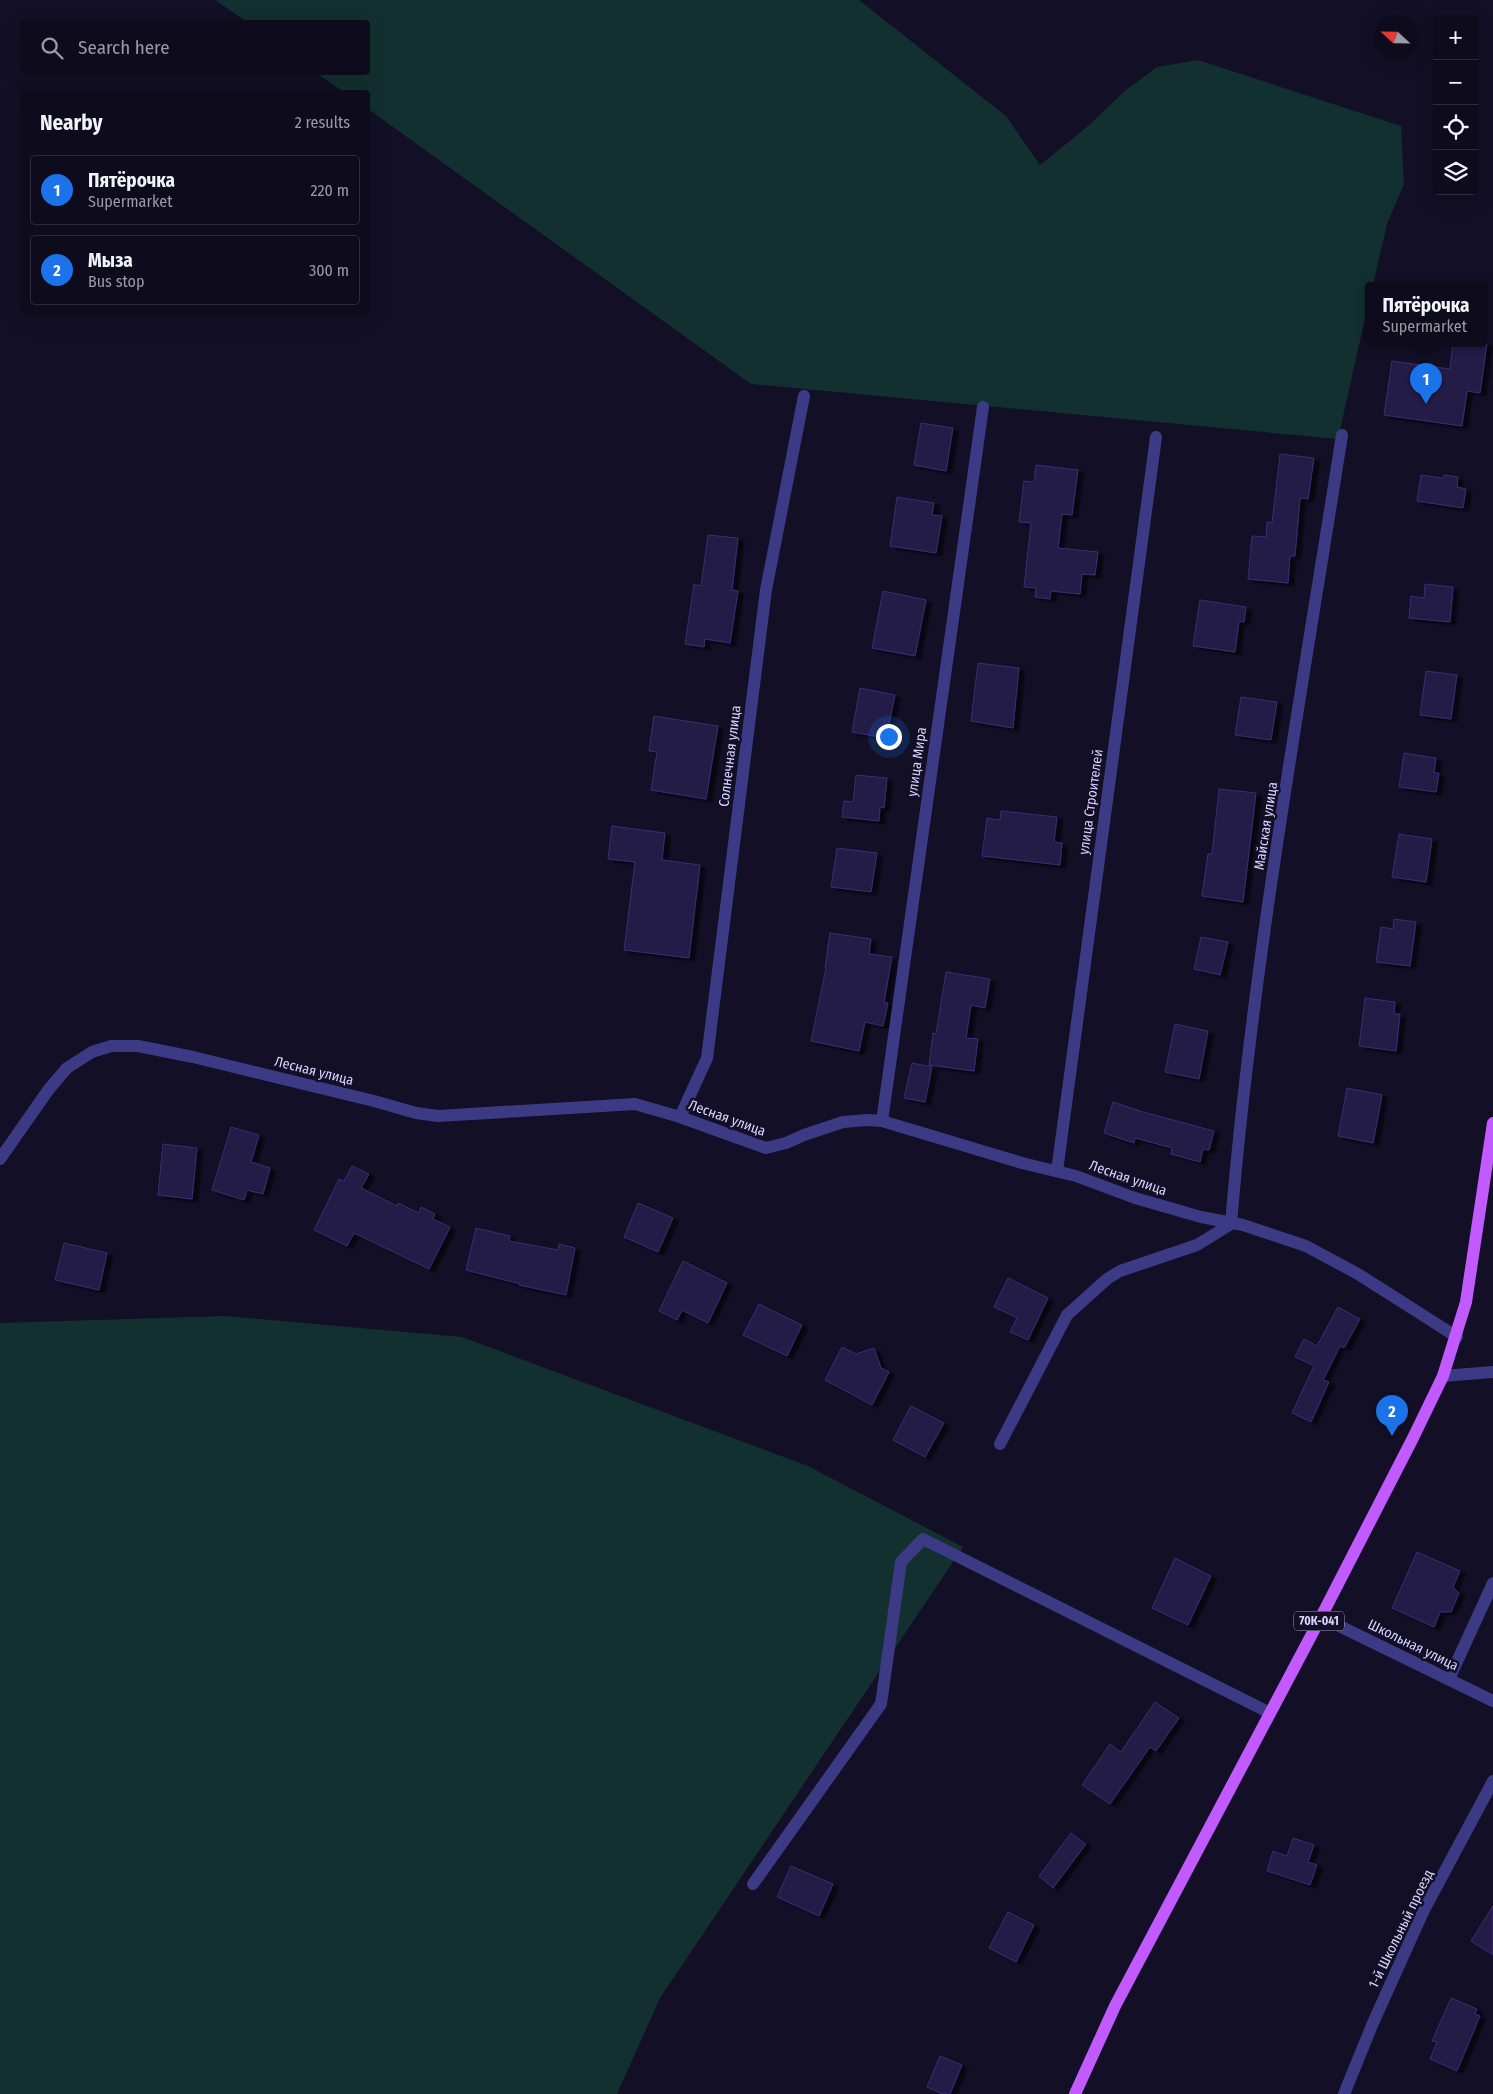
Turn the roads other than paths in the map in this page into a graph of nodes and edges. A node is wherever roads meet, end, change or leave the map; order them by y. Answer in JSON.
{"nodes":[{"id":1,"x":804,"y":396,"type":"dead end"},
{"id":2,"x":983,"y":407,"type":"dead end"},
{"id":3,"x":1342,"y":435,"type":"dead end"},
{"id":4,"x":1156,"y":437,"type":"dead end"},
{"id":5,"x":680,"y":1117,"type":"junction"},
{"id":6,"x":882,"y":1121,"type":"junction"},
{"id":7,"x":1493,"y":1123,"type":"edge"},
{"id":8,"x":0,"y":1159,"type":"edge"},
{"id":9,"x":1057,"y":1172,"type":"junction"},
{"id":10,"x":1231,"y":1224,"type":"junction"},
{"id":11,"x":1457,"y":1337,"type":"junction"},
{"id":12,"x":1493,"y":1372,"type":"edge"},
{"id":13,"x":1443,"y":1376,"type":"junction"},
{"id":14,"x":1000,"y":1444,"type":"dead end"},
{"id":15,"x":1493,"y":1583,"type":"edge"},
{"id":16,"x":1321,"y":1617,"type":"junction"},
{"id":17,"x":1449,"y":1680,"type":"junction"},
{"id":18,"x":1493,"y":1701,"type":"edge"},
{"id":19,"x":1270,"y":1713,"type":"junction"},
{"id":20,"x":1493,"y":1781,"type":"edge"},
{"id":21,"x":753,"y":1884,"type":"dead end"},
{"id":22,"x":1075,"y":2094,"type":"edge"},
{"id":23,"x":1344,"y":2094,"type":"edge"}],
"edges":[{"from":1,"to":5,"type":"street","name":"Солнечная улица"},
{"from":2,"to":6,"type":"street","name":"улица Мира"},
{"from":3,"to":10,"type":"street","name":"Майская улица"},
{"from":4,"to":9,"type":"street","name":"улица Строителей"},
{"from":5,"to":6,"type":"street","name":"Лесная улица"},
{"from":5,"to":8,"type":"street","name":"Лесная улица"},
{"from":6,"to":9,"type":"street","name":"Лесная улица"},
{"from":7,"to":11,"type":"main road","number":"70К-041"},
{"from":9,"to":10,"type":"street","name":"Лесная улица"},
{"from":10,"to":11,"type":"street","name":"Лесная улица"},
{"from":10,"to":14,"type":"street"},
{"from":11,"to":13,"type":"main road","number":"70К-041"},
{"from":12,"to":13,"type":"street"},
{"from":13,"to":16,"type":"main road","number":"70К-041"},
{"from":15,"to":17,"type":"street"},
{"from":16,"to":17,"type":"street","name":"Школьная улица"},
{"from":16,"to":19,"type":"main road","number":"70К-041"},
{"from":17,"to":18,"type":"street","name":"Школьная улица"},
{"from":19,"to":21,"type":"street"},
{"from":19,"to":22,"type":"main road","number":"70К-041"},
{"from":20,"to":23,"type":"street","name":"1-й Школьный проезд"}]}
